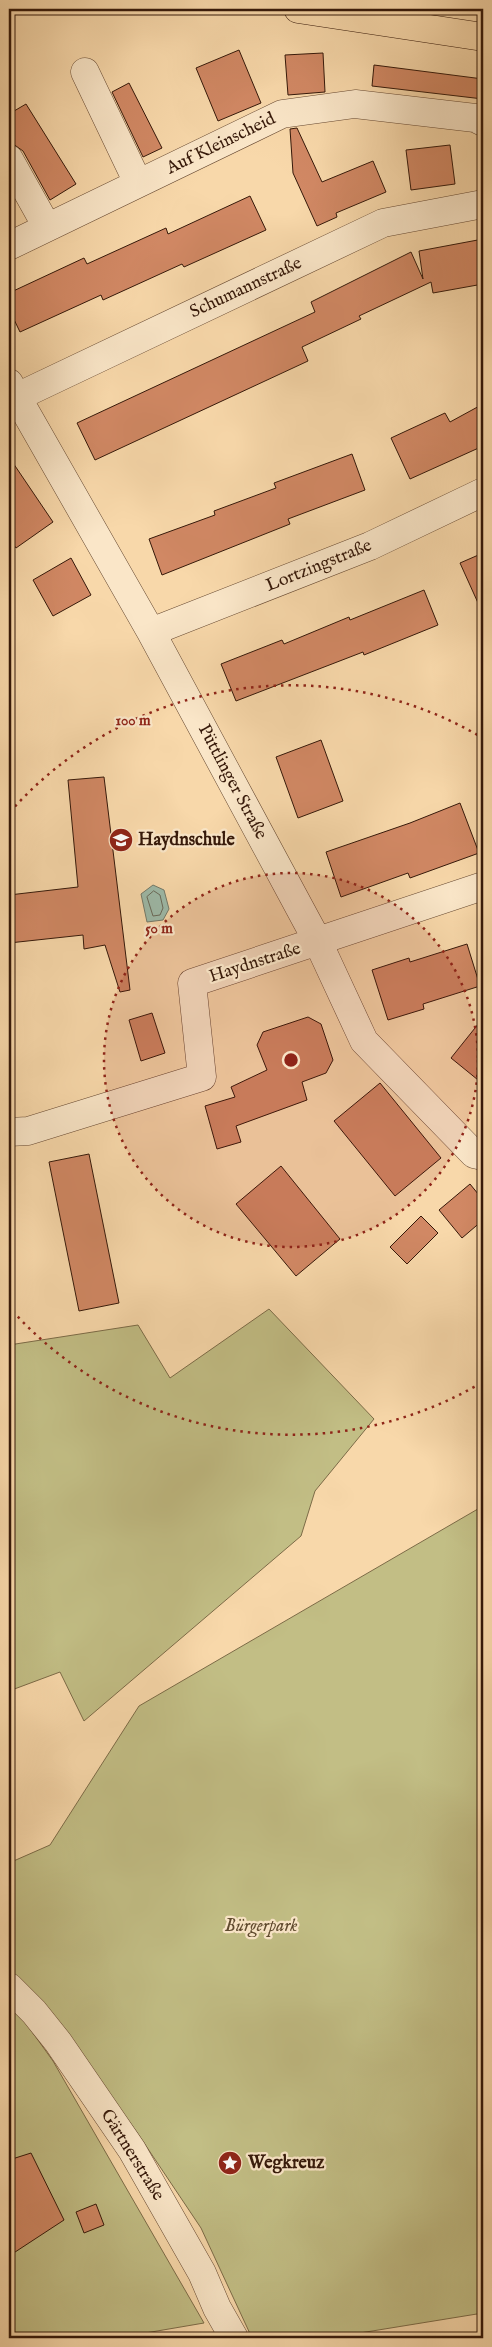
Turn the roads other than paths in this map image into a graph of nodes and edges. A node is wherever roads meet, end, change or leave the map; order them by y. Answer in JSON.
{"nodes":[{"id":1,"x":298,"y":9,"type":"edge"},
{"id":2,"x":483,"y":37,"type":"edge"},
{"id":3,"x":84,"y":72,"type":"dead end"},
{"id":4,"x":483,"y":122,"type":"edge"},
{"id":5,"x":9,"y":159,"type":"edge"},
{"id":6,"x":138,"y":184,"type":"junction"},
{"id":7,"x":483,"y":204,"type":"edge"},
{"id":8,"x":47,"y":227,"type":"junction"},
{"id":9,"x":9,"y":246,"type":"edge"},
{"id":10,"x":13,"y":390,"type":"edge"},
{"id":11,"x":483,"y":492,"type":"edge"},
{"id":12,"x":151,"y":632,"type":"junction"},
{"id":13,"x":483,"y":886,"type":"edge"},
{"id":14,"x":318,"y":942,"type":"junction"},
{"id":15,"x":9,"y":1132,"type":"edge"},
{"id":16,"x":483,"y":1156,"type":"edge"},
{"id":17,"x":9,"y":1987,"type":"edge"},
{"id":18,"x":234,"y":2338,"type":"edge"}],
"edges":[{"from":1,"to":2,"type":"main road"},
{"from":3,"to":6,"type":"street"},
{"from":4,"to":6,"type":"street","name":"Auf Kleinscheid"},
{"from":5,"to":8,"type":"street"},
{"from":6,"to":8,"type":"street","name":"Auf Kleinscheid"},
{"from":7,"to":10,"type":"street","name":"Schumannstraße"},
{"from":8,"to":9,"type":"street","name":"Auf Kleinscheid"},
{"from":10,"to":12,"type":"street","name":"Püttlinger Straße"},
{"from":11,"to":12,"type":"street","name":"Lortzingstraße"},
{"from":12,"to":14,"type":"street","name":"Püttlinger Straße"},
{"from":13,"to":14,"type":"street","name":"Haydnstraße"},
{"from":14,"to":15,"type":"street","name":"Haydnstraße"},
{"from":14,"to":16,"type":"street","name":"Püttlinger Straße"},
{"from":17,"to":18,"type":"street","name":"Gärtnerstraße"}]}
